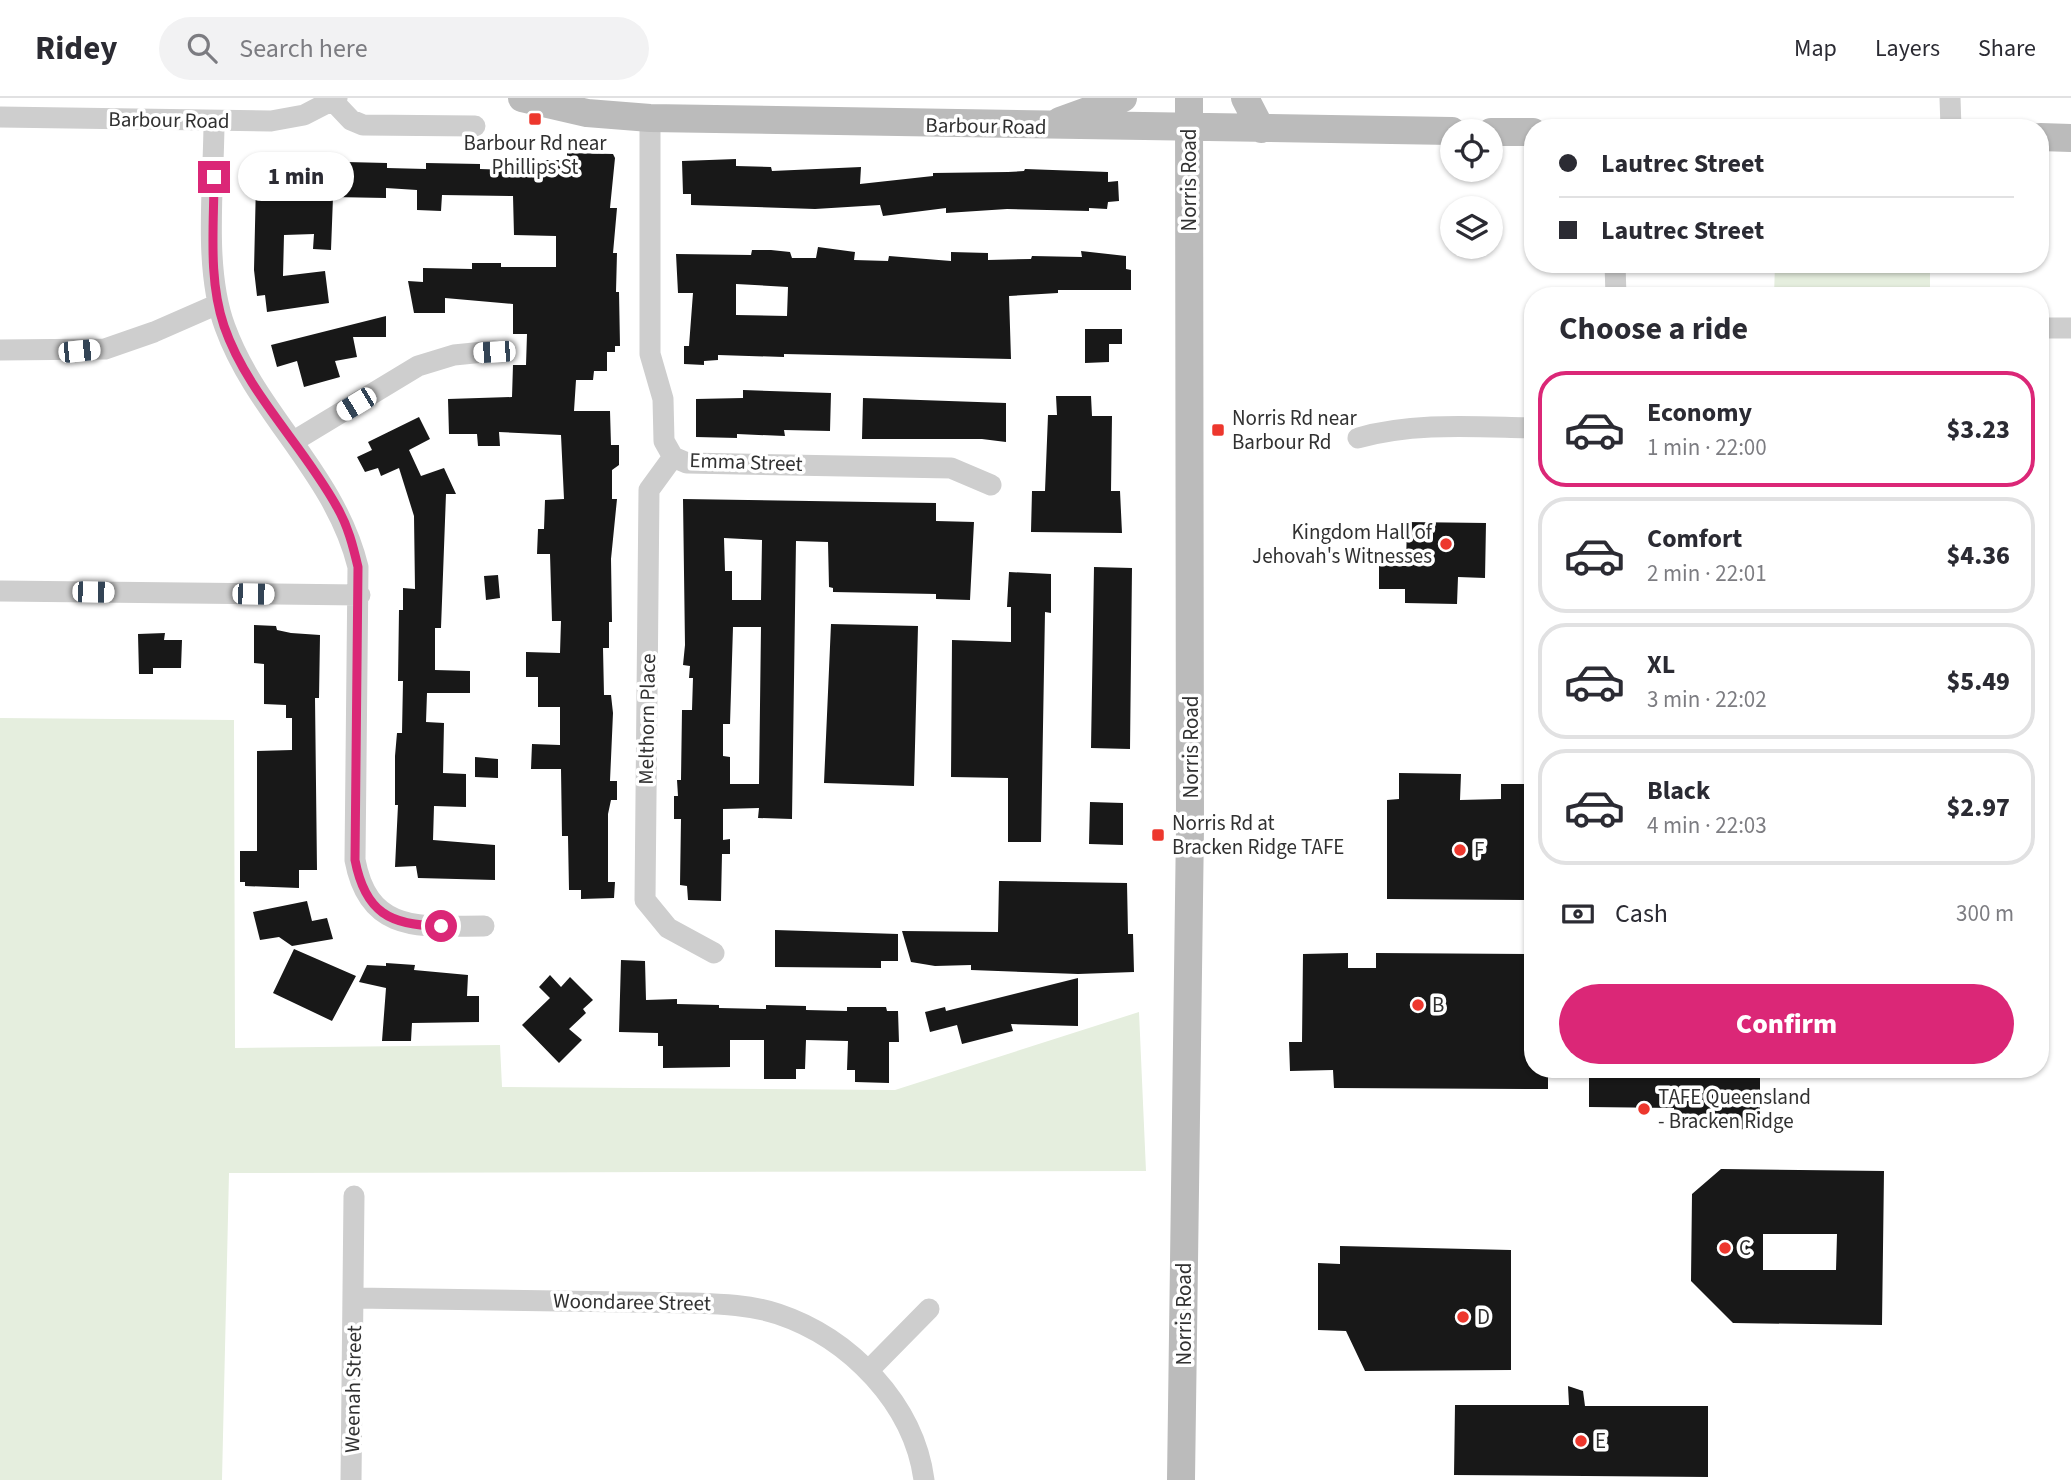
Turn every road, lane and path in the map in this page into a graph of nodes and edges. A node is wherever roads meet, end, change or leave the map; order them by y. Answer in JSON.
{"nodes":[{"id":1,"x":522,"y":98,"type":"edge"},
{"id":2,"x":1123,"y":98,"type":"edge"},
{"id":3,"x":1189,"y":98,"type":"edge"},
{"id":4,"x":1245,"y":98,"type":"edge"},
{"id":5,"x":1950,"y":98,"type":"edge"},
{"id":6,"x":335,"y":99,"type":"edge"},
{"id":7,"x":0,"y":117,"type":"edge"},
{"id":8,"x":650,"y":118,"type":"junction"},
{"id":9,"x":1951,"y":119,"type":"edge"},
{"id":10,"x":214,"y":121,"type":"junction"},
{"id":11,"x":475,"y":126,"type":"dead end"},
{"id":12,"x":1045,"y":127,"type":"junction"},
{"id":13,"x":1189,"y":128,"type":"junction"},
{"id":14,"x":1261,"y":129,"type":"junction"},
{"id":15,"x":1440,"y":131,"type":"edge"},
{"id":16,"x":1503,"y":132,"type":"edge"},
{"id":17,"x":1524,"y":132,"type":"edge"},
{"id":18,"x":2049,"y":137,"type":"edge"},
{"id":19,"x":2071,"y":138,"type":"edge"},
{"id":20,"x":218,"y":303,"type":"junction"},
{"id":21,"x":2049,"y":328,"type":"edge"},
{"id":22,"x":2071,"y":328,"type":"edge"},
{"id":23,"x":0,"y":350,"type":"edge"},
{"id":24,"x":494,"y":352,"type":"dead end"},
{"id":25,"x":1524,"y":428,"type":"edge"},
{"id":26,"x":1358,"y":438,"type":"dead end"},
{"id":27,"x":294,"y":441,"type":"junction"},
{"id":28,"x":673,"y":457,"type":"junction"},
{"id":29,"x":991,"y":485,"type":"dead end"},
{"id":30,"x":0,"y":591,"type":"edge"},
{"id":31,"x":360,"y":595,"type":"junction"},
{"id":32,"x":484,"y":926,"type":"dead end"},
{"id":33,"x":714,"y":953,"type":"dead end"},
{"id":34,"x":355,"y":1196,"type":"dead end"},
{"id":35,"x":355,"y":1298,"type":"junction"},
{"id":36,"x":929,"y":1309,"type":"dead end"},
{"id":37,"x":869,"y":1370,"type":"junction"},
{"id":38,"x":351,"y":1480,"type":"edge"},
{"id":39,"x":925,"y":1480,"type":"edge"},
{"id":40,"x":1181,"y":1480,"type":"edge"}],
"edges":[{"from":1,"to":8,"type":"main road","name":"Barbour Road"},
{"from":2,"to":12,"type":"main road"},
{"from":3,"to":13,"type":"main road","name":"Norris Road"},
{"from":4,"to":14,"type":"main road"},
{"from":5,"to":9,"type":"street"},
{"from":6,"to":10,"type":"street","name":"Barbour Road"},
{"from":6,"to":11,"type":"street","name":"Barbour Road"},
{"from":7,"to":10,"type":"street","name":"Barbour Road"},
{"from":8,"to":12,"type":"main road","name":"Barbour Road"},
{"from":8,"to":28,"type":"street","name":"Emma Street"},
{"from":10,"to":20,"type":"street"},
{"from":12,"to":13,"type":"main road","name":"Barbour Road"},
{"from":13,"to":14,"type":"main road","name":"Barbour Road"},
{"from":13,"to":40,"type":"main road","name":"Norris Road"},
{"from":14,"to":15,"type":"main road","name":"Barbour Road"},
{"from":16,"to":17,"type":"main road"},
{"from":18,"to":19,"type":"main road"},
{"from":20,"to":23,"type":"street"},
{"from":20,"to":27,"type":"street"},
{"from":21,"to":22,"type":"street"},
{"from":24,"to":27,"type":"street"},
{"from":25,"to":26,"type":"street"},
{"from":27,"to":31,"type":"street"},
{"from":28,"to":29,"type":"street","name":"Emma Street"},
{"from":28,"to":33,"type":"street","name":"Melthorn Place"},
{"from":30,"to":31,"type":"street"},
{"from":31,"to":32,"type":"street"},
{"from":34,"to":35,"type":"street"},
{"from":35,"to":37,"type":"street","name":"Woondaree Street"},
{"from":35,"to":38,"type":"street","name":"Weenah Street"},
{"from":36,"to":37,"type":"street"},
{"from":37,"to":39,"type":"street","name":"Woondaree Street"}]}
